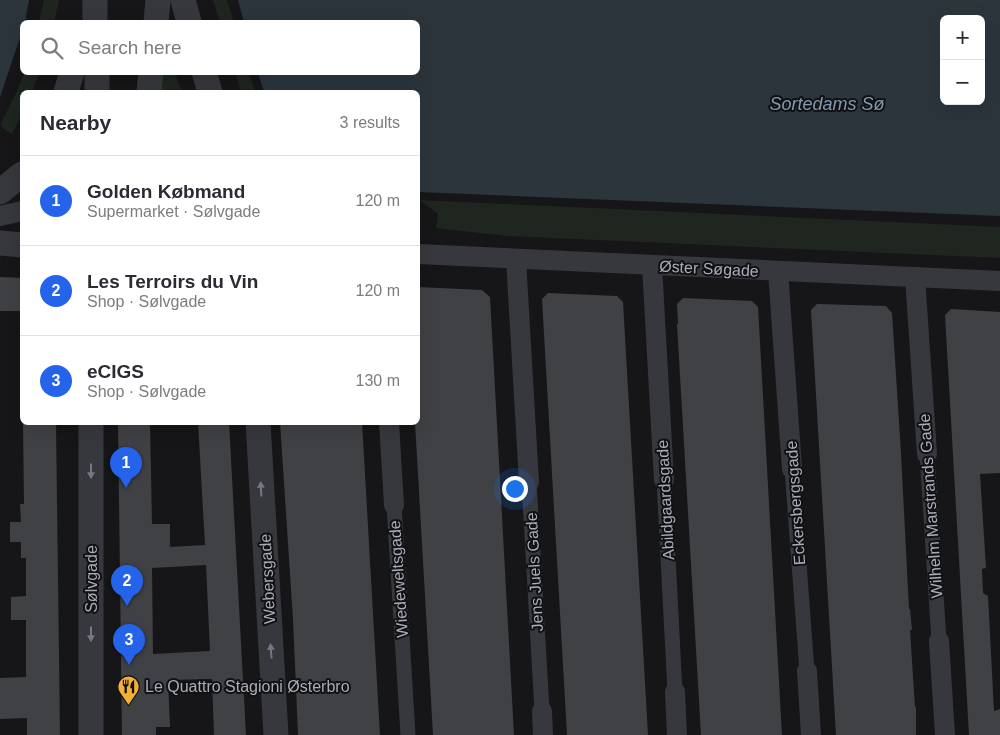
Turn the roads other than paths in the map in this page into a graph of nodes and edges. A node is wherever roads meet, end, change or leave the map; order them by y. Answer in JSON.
{"nodes":[{"id":1,"x":158,"y":0,"type":"edge"},
{"id":2,"x":183,"y":0,"type":"edge"},
{"id":3,"x":156,"y":20,"type":"edge"},
{"id":4,"x":188,"y":20,"type":"edge"},
{"id":5,"x":71,"y":75,"type":"edge"},
{"id":6,"x":97,"y":75,"type":"edge"},
{"id":7,"x":151,"y":75,"type":"edge"},
{"id":8,"x":205,"y":75,"type":"edge"},
{"id":9,"x":67,"y":90,"type":"edge"},
{"id":10,"x":97,"y":90,"type":"edge"},
{"id":11,"x":149,"y":90,"type":"edge"},
{"id":12,"x":209,"y":90,"type":"edge"},
{"id":13,"x":20,"y":176,"type":"edge"},
{"id":14,"x":0,"y":192,"type":"edge"},
{"id":15,"x":20,"y":211,"type":"edge"},
{"id":16,"x":0,"y":216,"type":"edge"},
{"id":17,"x":0,"y":243,"type":"edge"},
{"id":18,"x":20,"y":245,"type":"edge"},
{"id":19,"x":420,"y":254,"type":"edge"},
{"id":20,"x":516,"y":259,"type":"junction"},
{"id":21,"x":652,"y":265,"type":"junction"},
{"id":22,"x":778,"y":271,"type":"junction"},
{"id":23,"x":915,"y":277,"type":"junction"},
{"id":24,"x":1000,"y":281,"type":"edge"},
{"id":25,"x":90,"y":425,"type":"edge"},
{"id":26,"x":258,"y":425,"type":"edge"},
{"id":27,"x":389,"y":425,"type":"edge"},
{"id":28,"x":927,"y":454,"type":"joint"},
{"id":29,"x":792,"y":469,"type":"joint"},
{"id":30,"x":664,"y":480,"type":"joint"},
{"id":31,"x":529,"y":482,"type":"joint"},
{"id":32,"x":394,"y":505,"type":"joint"},
{"id":33,"x":939,"y":640,"type":"joint"},
{"id":34,"x":806,"y":671,"type":"joint"},
{"id":35,"x":675,"y":692,"type":"joint"},
{"id":36,"x":542,"y":711,"type":"joint"},
{"id":37,"x":91,"y":735,"type":"edge"},
{"id":38,"x":276,"y":735,"type":"edge"},
{"id":39,"x":408,"y":735,"type":"edge"},
{"id":40,"x":543,"y":735,"type":"edge"},
{"id":41,"x":678,"y":735,"type":"edge"},
{"id":42,"x":811,"y":735,"type":"edge"},
{"id":43,"x":945,"y":735,"type":"edge"}],
"edges":[{"from":1,"to":3,"type":"street"},
{"from":2,"to":4,"type":"street"},
{"from":5,"to":9,"type":"street"},
{"from":6,"to":10,"type":"street"},
{"from":7,"to":11,"type":"street"},
{"from":8,"to":12,"type":"street"},
{"from":13,"to":14,"type":"street"},
{"from":15,"to":16,"type":"street"},
{"from":17,"to":18,"type":"street"},
{"from":19,"to":20,"type":"street","name":"Øster Søgade"},
{"from":20,"to":21,"type":"street","name":"Øster Søgade"},
{"from":20,"to":31,"type":"street","name":"Jens Juels Gade"},
{"from":21,"to":22,"type":"street","name":"Øster Søgade"},
{"from":21,"to":30,"type":"street","name":"Abildgaardsgade"},
{"from":22,"to":23,"type":"street","name":"Øster Søgade"},
{"from":22,"to":29,"type":"street","name":"Eckersbergsgade"},
{"from":23,"to":24,"type":"street","name":"Øster Søgade"},
{"from":23,"to":28,"type":"street","name":"Wilhelm Marstrands Gade"},
{"from":25,"to":37,"type":"street","name":"Sølvgade","one_way":true},
{"from":38,"to":26,"type":"street","name":"Webersgade","one_way":true},
{"from":27,"to":32,"type":"street","name":"Wiedeweltsgade"},
{"from":28,"to":33,"type":"street","name":"Wilhelm Marstrands Gade"},
{"from":29,"to":34,"type":"street","name":"Eckersbergsgade"},
{"from":30,"to":35,"type":"street","name":"Abildgaardsgade"},
{"from":31,"to":36,"type":"street","name":"Jens Juels Gade"},
{"from":32,"to":39,"type":"street","name":"Wiedeweltsgade"},
{"from":33,"to":43,"type":"street","name":"Wilhelm Marstrands Gade"},
{"from":34,"to":42,"type":"street","name":"Eckersbergsgade"},
{"from":35,"to":41,"type":"street","name":"Abildgaardsgade"},
{"from":36,"to":40,"type":"street","name":"Jens Juels Gade"}]}
